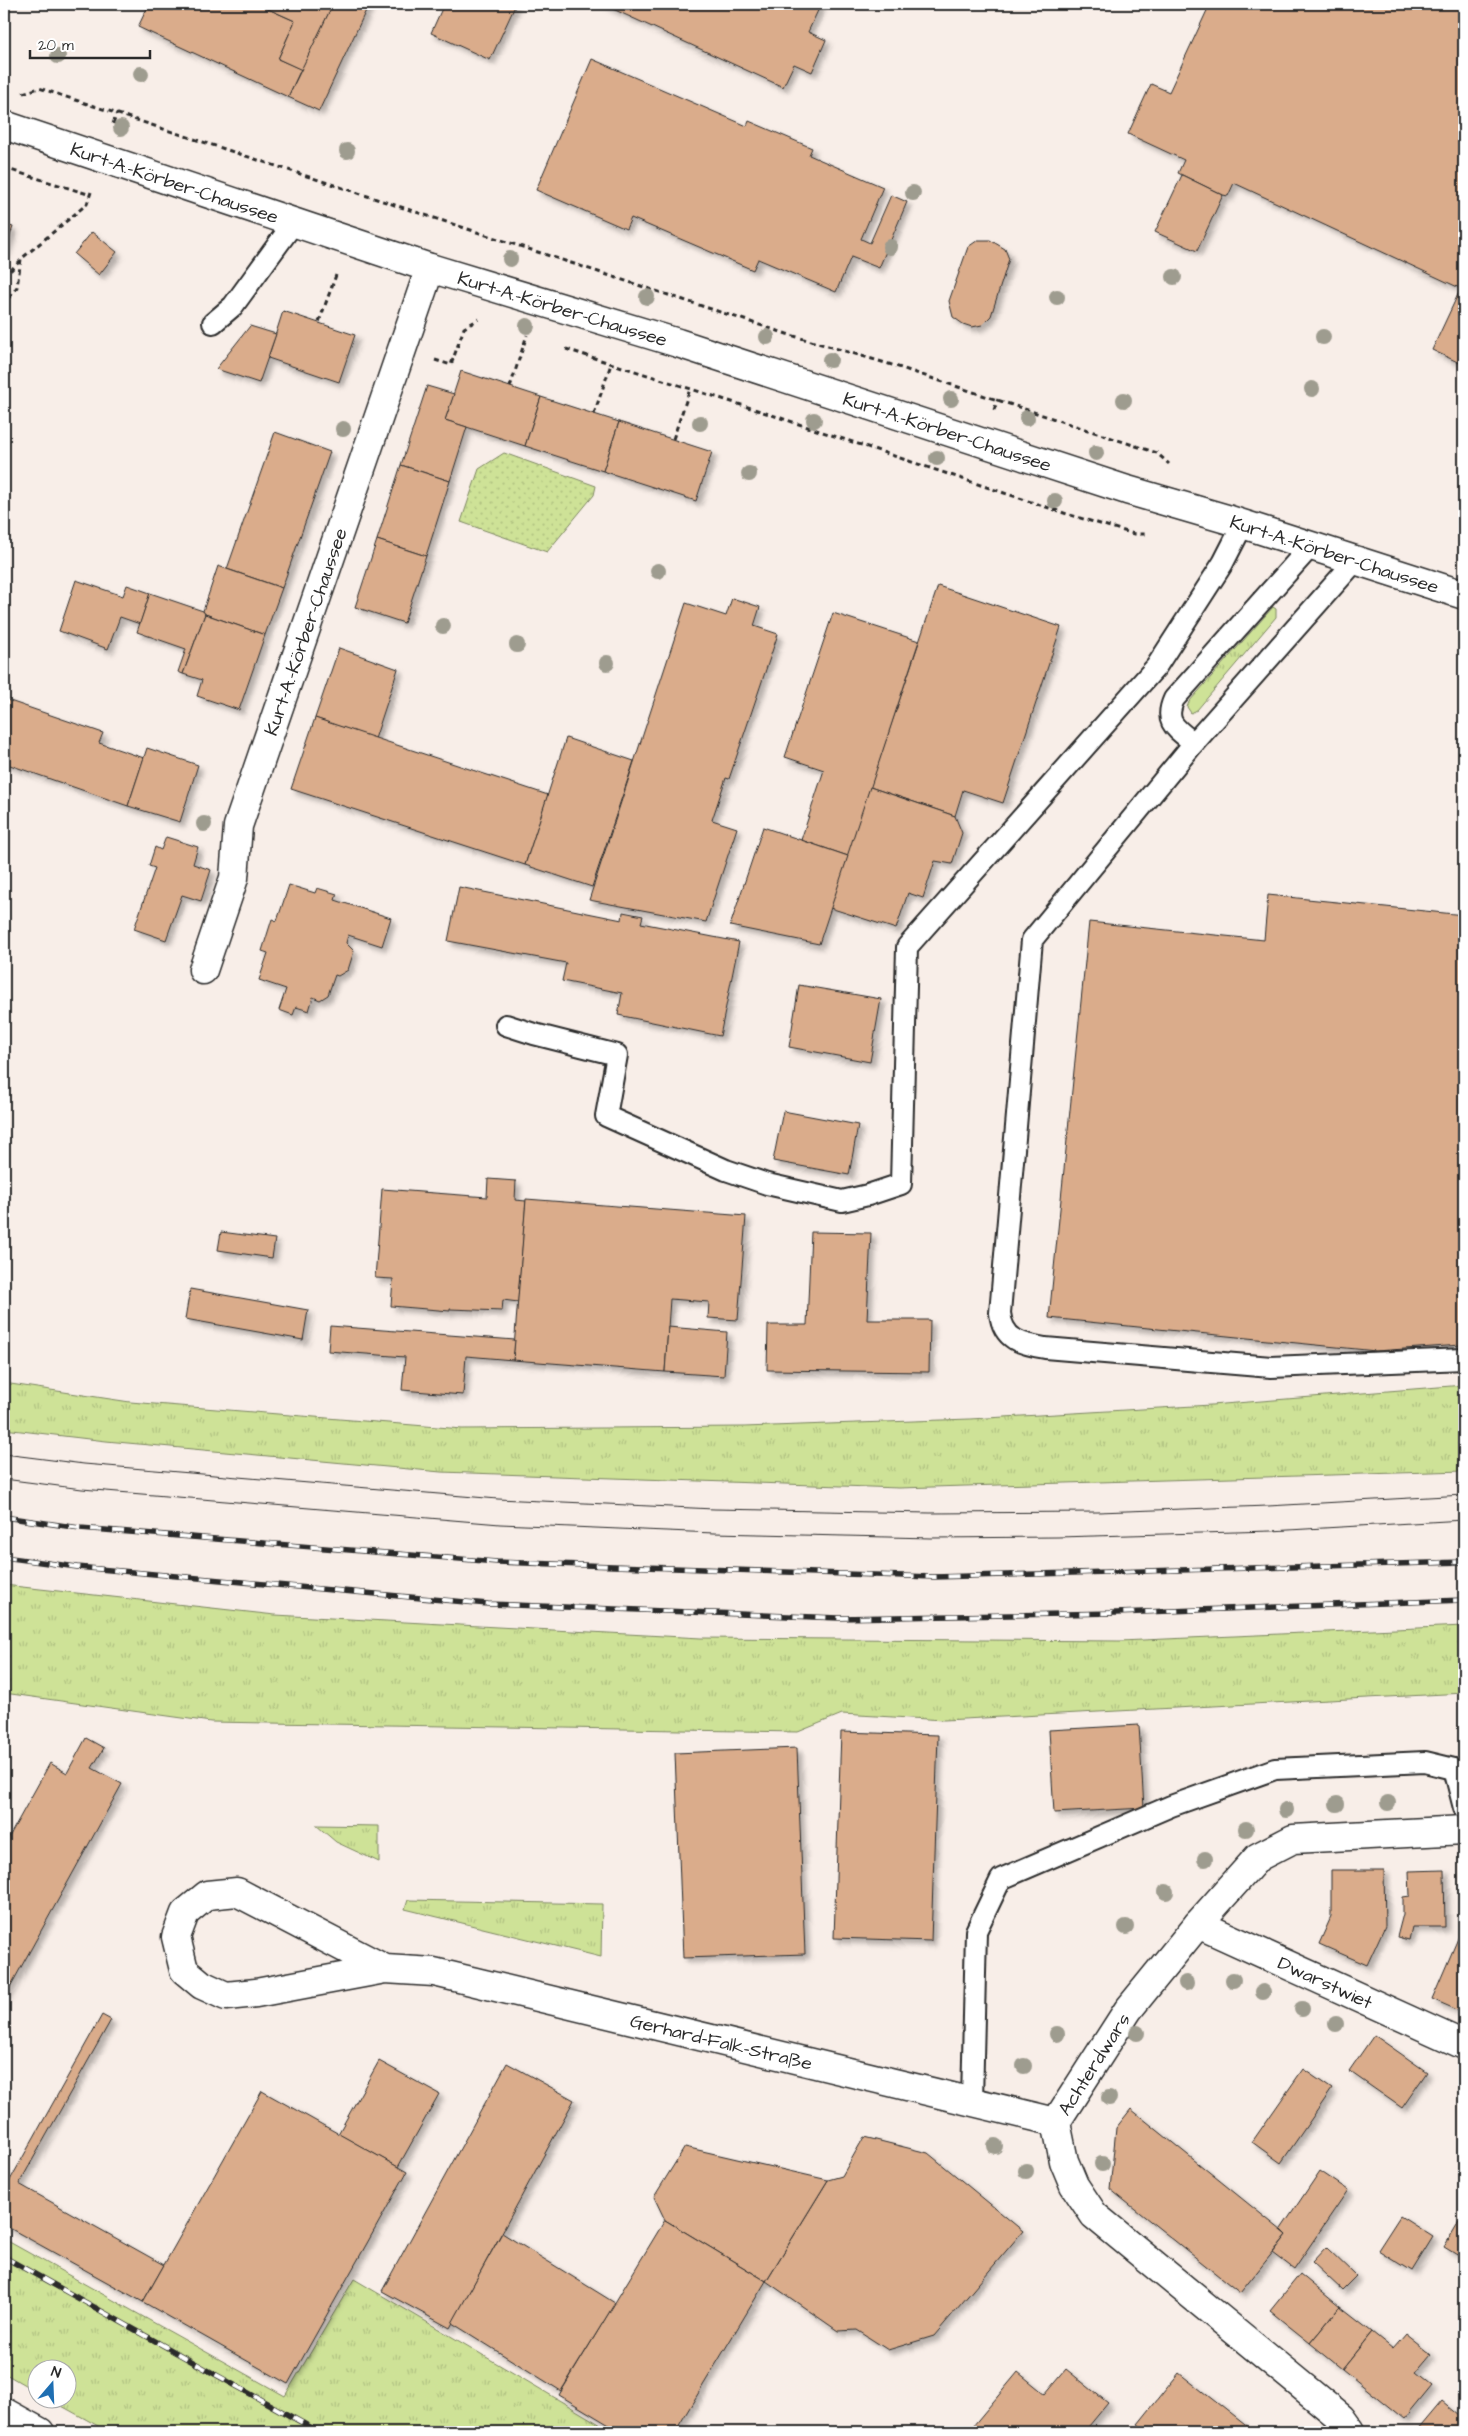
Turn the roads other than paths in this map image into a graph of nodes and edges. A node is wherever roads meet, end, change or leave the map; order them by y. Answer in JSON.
{"nodes":[{"id":1,"x":4,"y":125,"type":"edge"},
{"id":2,"x":295,"y":222,"type":"junction"},
{"id":3,"x":430,"y":268,"type":"junction"},
{"id":4,"x":213,"y":323,"type":"dead end"},
{"id":5,"x":1243,"y":524,"type":"junction"},
{"id":6,"x":1311,"y":546,"type":"junction"},
{"id":7,"x":1356,"y":560,"type":"junction"},
{"id":8,"x":1464,"y":595,"type":"edge"},
{"id":9,"x":1194,"y":743,"type":"junction"},
{"id":10,"x":203,"y":970,"type":"dead end"},
{"id":11,"x":506,"y":1025,"type":"dead end"},
{"id":12,"x":1464,"y":1359,"type":"edge"},
{"id":13,"x":1464,"y":1808,"type":"edge"},
{"id":14,"x":1464,"y":1830,"type":"edge"},
{"id":15,"x":1198,"y":1924,"type":"junction"},
{"id":16,"x":385,"y":1969,"type":"junction"},
{"id":17,"x":1461,"y":2047,"type":"edge"},
{"id":18,"x":972,"y":2101,"type":"junction"},
{"id":19,"x":1056,"y":2122,"type":"junction"},
{"id":20,"x":4,"y":2412,"type":"edge"},
{"id":21,"x":40,"y":2432,"type":"edge"},
{"id":22,"x":1351,"y":2432,"type":"edge"}],
"edges":[{"from":1,"to":2,"type":"street","name":"Kurt-A.-Körber-Chaussee"},
{"from":2,"to":3,"type":"street","name":"Kurt-A.-Körber-Chaussee"},
{"from":2,"to":4,"type":"lane"},
{"from":3,"to":5,"type":"street","name":"Kurt-A.-Körber-Chaussee"},
{"from":3,"to":10,"type":"street","name":"Kurt-A.-Körber-Chaussee"},
{"from":5,"to":6,"type":"street","name":"Kurt-A.-Körber-Chaussee"},
{"from":5,"to":11,"type":"lane"},
{"from":6,"to":7,"type":"street","name":"Kurt-A.-Körber-Chaussee"},
{"from":6,"to":9,"type":"lane"},
{"from":7,"to":8,"type":"street","name":"Kurt-A.-Körber-Chaussee"},
{"from":7,"to":9,"type":"lane"},
{"from":9,"to":12,"type":"lane"},
{"from":13,"to":18,"type":"lane"},
{"from":14,"to":15,"type":"street","name":"Achterdwars"},
{"from":15,"to":17,"type":"street","name":"Dwarstwiet"},
{"from":15,"to":19,"type":"street","name":"Achterdwars"},
{"from":16,"to":16,"type":"street","name":"Gerhard-Falk-Straße"},
{"from":16,"to":18,"type":"street","name":"Gerhard-Falk-Straße"},
{"from":18,"to":19,"type":"street","name":"Gerhard-Falk-Straße"},
{"from":19,"to":22,"type":"street","name":"Achterdwars"},
{"from":20,"to":21,"type":"street"}]}
